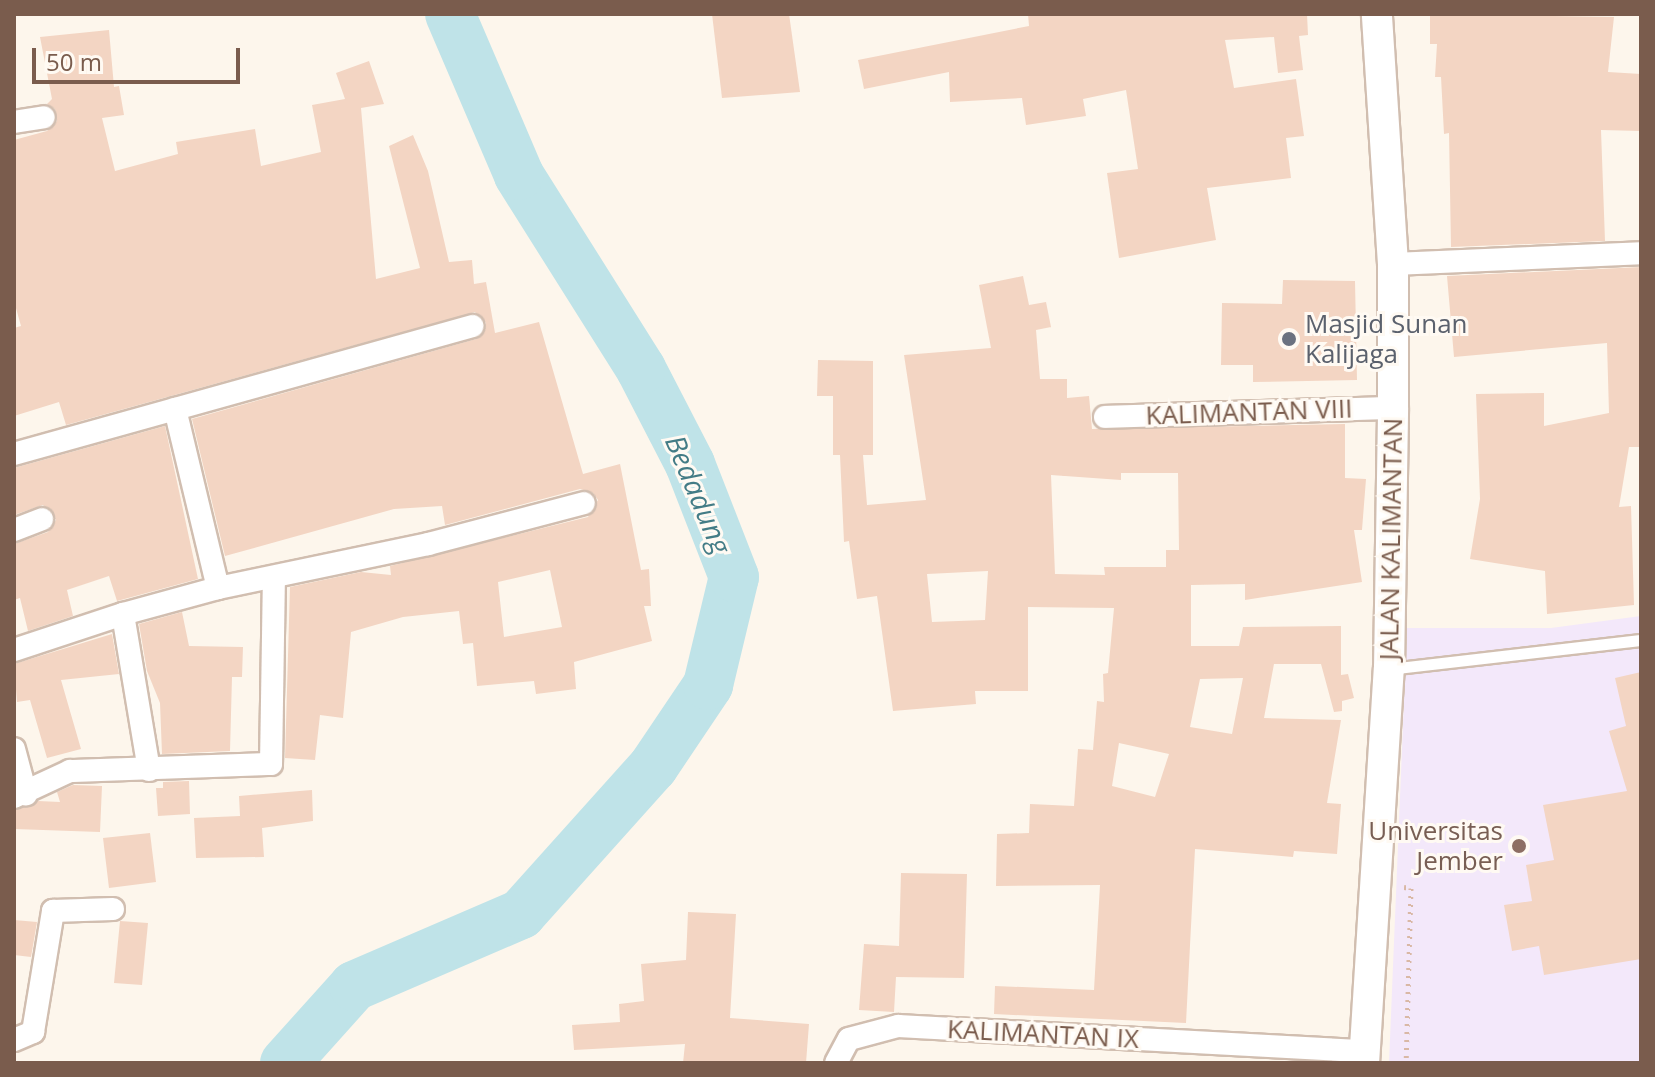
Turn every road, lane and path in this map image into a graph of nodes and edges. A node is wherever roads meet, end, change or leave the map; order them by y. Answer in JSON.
{"nodes":[{"id":1,"x":1377,"y":14,"type":"edge"},
{"id":2,"x":44,"y":117,"type":"dead end"},
{"id":3,"x":14,"y":122,"type":"edge"},
{"id":4,"x":1641,"y":253,"type":"edge"},
{"id":5,"x":1393,"y":264,"type":"junction"},
{"id":6,"x":472,"y":326,"type":"dead end"},
{"id":7,"x":1393,"y":408,"type":"junction"},
{"id":8,"x":175,"y":409,"type":"junction"},
{"id":9,"x":1105,"y":417,"type":"dead end"},
{"id":10,"x":14,"y":454,"type":"edge"},
{"id":11,"x":584,"y":503,"type":"dead end"},
{"id":12,"x":42,"y":519,"type":"dead end"},
{"id":13,"x":14,"y":530,"type":"edge"},
{"id":14,"x":274,"y":578,"type":"junction"},
{"id":15,"x":218,"y":588,"type":"junction"},
{"id":16,"x":123,"y":614,"type":"junction"},
{"id":17,"x":1641,"y":640,"type":"edge"},
{"id":18,"x":14,"y":650,"type":"edge"},
{"id":19,"x":1389,"y":669,"type":"junction"},
{"id":20,"x":14,"y":749,"type":"edge"},
{"id":21,"x":149,"y":770,"type":"junction"},
{"id":22,"x":20,"y":795,"type":"edge"},
{"id":23,"x":1375,"y":886,"type":"junction"},
{"id":24,"x":113,"y":909,"type":"dead end"},
{"id":25,"x":14,"y":1040,"type":"edge"},
{"id":26,"x":1364,"y":1057,"type":"edge"},
{"id":27,"x":836,"y":1063,"type":"edge"},
{"id":28,"x":1406,"y":1063,"type":"edge"}],
"edges":[{"from":1,"to":5,"type":"main road","name":"JALAN KALIMANTAN"},
{"from":2,"to":3,"type":"street"},
{"from":4,"to":5,"type":"street"},
{"from":5,"to":7,"type":"main road","name":"JALAN KALIMANTAN"},
{"from":6,"to":8,"type":"street"},
{"from":7,"to":9,"type":"street","name":"KALIMANTAN VIII"},
{"from":7,"to":19,"type":"main road","name":"JALAN KALIMANTAN"},
{"from":8,"to":10,"type":"street"},
{"from":8,"to":15,"type":"street"},
{"from":11,"to":14,"type":"street"},
{"from":12,"to":13,"type":"street"},
{"from":14,"to":15,"type":"street"},
{"from":14,"to":21,"type":"street"},
{"from":15,"to":16,"type":"street"},
{"from":16,"to":18,"type":"street"},
{"from":16,"to":21,"type":"street"},
{"from":17,"to":19,"type":"lane"},
{"from":19,"to":23,"type":"main road","name":"JALAN KALIMANTAN"},
{"from":20,"to":22,"type":"street"},
{"from":21,"to":22,"type":"street"},
{"from":23,"to":26,"type":"main road","name":"JALAN KALIMANTAN"},
{"from":23,"to":28,"type":"path"},
{"from":24,"to":25,"type":"street"},
{"from":26,"to":27,"type":"street","name":"KALIMANTAN IX"}]}
